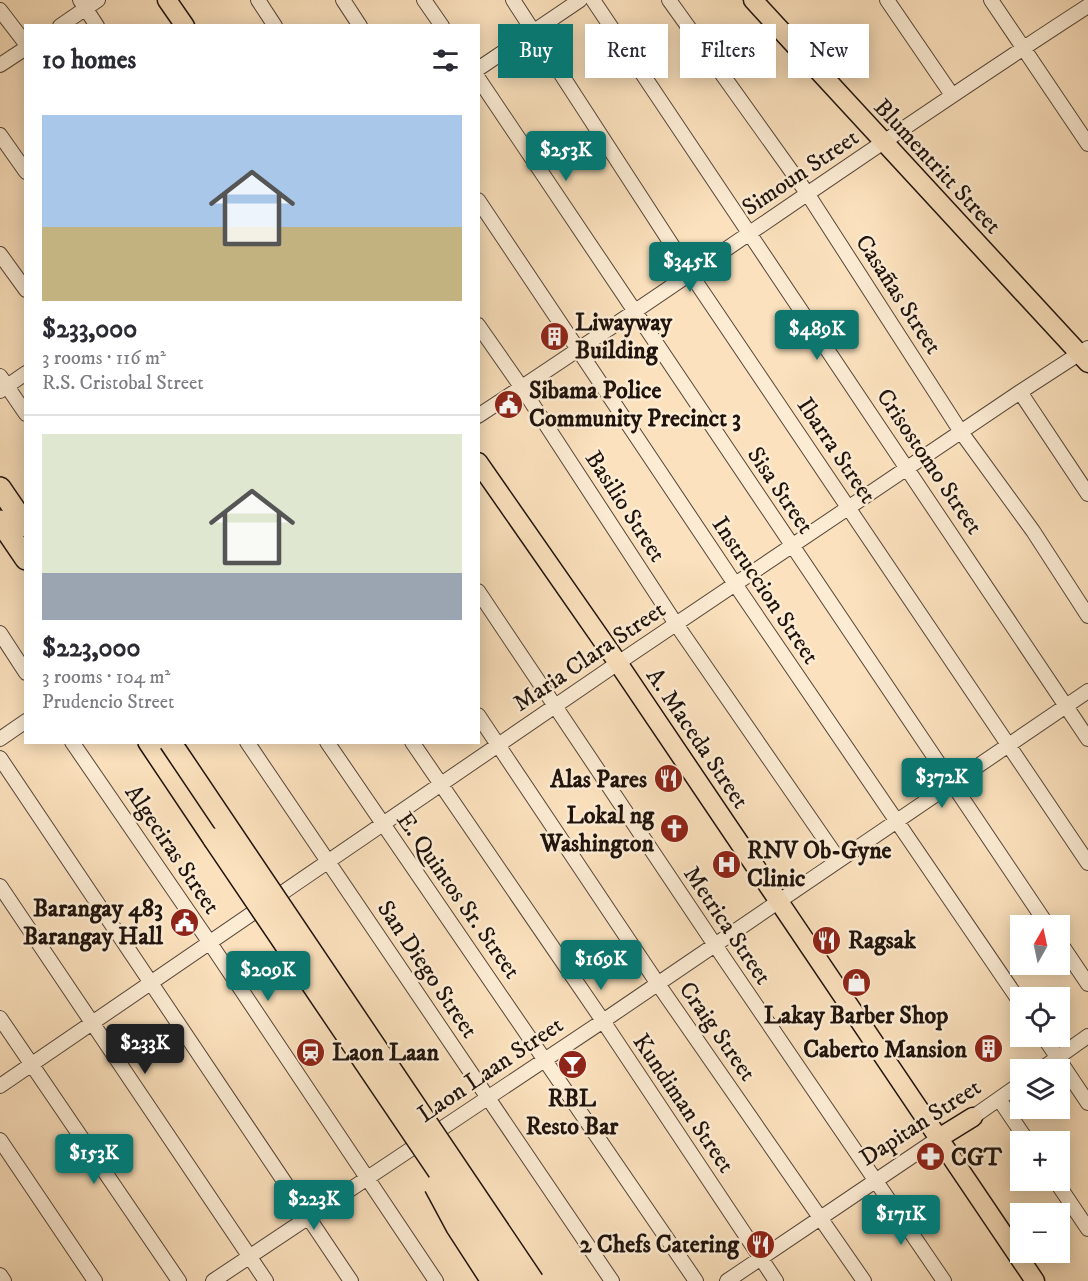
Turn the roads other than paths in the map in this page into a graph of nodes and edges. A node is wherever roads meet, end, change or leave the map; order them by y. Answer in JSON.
{"nodes":[{"id":1,"x":98,"y":0,"type":"edge"},
{"id":2,"x":167,"y":0,"type":"edge"},
{"id":3,"x":258,"y":0,"type":"edge"},
{"id":4,"x":343,"y":0,"type":"edge"},
{"id":5,"x":424,"y":0,"type":"edge"},
{"id":6,"x":513,"y":0,"type":"edge"},
{"id":7,"x":580,"y":0,"type":"edge"},
{"id":8,"x":593,"y":0,"type":"edge"},
{"id":9,"x":669,"y":0,"type":"edge"},
{"id":10,"x":753,"y":0,"type":"edge"},
{"id":11,"x":887,"y":0,"type":"edge"},
{"id":12,"x":991,"y":0,"type":"edge"},
{"id":13,"x":83,"y":4,"type":"edge"},
{"id":14,"x":1088,"y":6,"type":"edge"},
{"id":15,"x":0,"y":10,"type":"edge"},
{"id":16,"x":62,"y":24,"type":"edge"},
{"id":17,"x":96,"y":24,"type":"edge"},
{"id":18,"x":183,"y":24,"type":"edge"},
{"id":19,"x":274,"y":24,"type":"edge"},
{"id":20,"x":359,"y":24,"type":"edge"},
{"id":21,"x":441,"y":24,"type":"edge"},
{"id":22,"x":530,"y":24,"type":"edge"},
{"id":23,"x":546,"y":24,"type":"edge"},
{"id":24,"x":24,"y":41,"type":"edge"},
{"id":25,"x":1022,"y":48,"type":"junction"},
{"id":26,"x":24,"y":49,"type":"edge"},
{"id":27,"x":498,"y":56,"type":"edge"},
{"id":28,"x":0,"y":65,"type":"edge"},
{"id":29,"x":480,"y":68,"type":"edge"},
{"id":30,"x":564,"y":78,"type":"edge"},
{"id":31,"x":480,"y":81,"type":"edge"},
{"id":32,"x":952,"y":95,"type":"junction"},
{"id":33,"x":0,"y":135,"type":"edge"},
{"id":34,"x":884,"y":143,"type":"junction"},
{"id":35,"x":1088,"y":144,"type":"edge"},
{"id":36,"x":24,"y":169,"type":"edge"},
{"id":37,"x":807,"y":193,"type":"junction"},
{"id":38,"x":480,"y":203,"type":"edge"},
{"id":39,"x":749,"y":234,"type":"junction"},
{"id":40,"x":0,"y":254,"type":"edge"},
{"id":41,"x":690,"y":274,"type":"junction"},
{"id":42,"x":24,"y":288,"type":"edge"},
{"id":43,"x":635,"y":312,"type":"junction"},
{"id":44,"x":480,"y":328,"type":"edge"},
{"id":45,"x":580,"y":350,"type":"junction"},
{"id":46,"x":1085,"y":355,"type":"edge"},
{"id":47,"x":24,"y":374,"type":"edge"},
{"id":48,"x":2,"y":384,"type":"edge"},
{"id":49,"x":522,"y":388,"type":"junction"},
{"id":50,"x":1020,"y":392,"type":"junction"},
{"id":51,"x":24,"y":412,"type":"edge"},
{"id":52,"x":480,"y":415,"type":"edge"},
{"id":53,"x":961,"y":432,"type":"junction"},
{"id":54,"x":480,"y":465,"type":"edge"},
{"id":55,"x":908,"y":467,"type":"junction"},
{"id":56,"x":0,"y":488,"type":"edge"},
{"id":57,"x":1088,"y":494,"type":"edge"},
{"id":58,"x":849,"y":507,"type":"junction"},
{"id":59,"x":0,"y":521,"type":"edge"},
{"id":60,"x":24,"y":523,"type":"edge"},
{"id":61,"x":791,"y":546,"type":"junction"},
{"id":62,"x":24,"y":556,"type":"edge"},
{"id":63,"x":735,"y":584,"type":"junction"},
{"id":64,"x":480,"y":594,"type":"edge"},
{"id":65,"x":1088,"y":616,"type":"edge"},
{"id":66,"x":676,"y":624,"type":"junction"},
{"id":67,"x":0,"y":633,"type":"edge"},
{"id":68,"x":618,"y":663,"type":"junction"},
{"id":69,"x":24,"y":670,"type":"edge"},
{"id":70,"x":1088,"y":691,"type":"edge"},
{"id":71,"x":554,"y":706,"type":"junction"},
{"id":72,"x":1066,"y":706,"type":"junction"},
{"id":73,"x":480,"y":718,"type":"edge"},
{"id":74,"x":24,"y":722,"type":"edge"},
{"id":75,"x":0,"y":739,"type":"edge"},
{"id":76,"x":1088,"y":739,"type":"edge"},
{"id":77,"x":73,"y":744,"type":"edge"},
{"id":78,"x":150,"y":744,"type":"edge"},
{"id":79,"x":172,"y":744,"type":"edge"},
{"id":80,"x":249,"y":744,"type":"edge"},
{"id":81,"x":328,"y":744,"type":"edge"},
{"id":82,"x":413,"y":744,"type":"edge"},
{"id":83,"x":499,"y":745,"type":"junction"},
{"id":84,"x":1009,"y":745,"type":"junction"},
{"id":85,"x":0,"y":758,"type":"edge"},
{"id":86,"x":951,"y":783,"type":"junction"},
{"id":87,"x":441,"y":784,"type":"junction"},
{"id":88,"x":896,"y":821,"type":"junction"},
{"id":89,"x":382,"y":824,"type":"junction"},
{"id":90,"x":839,"y":860,"type":"junction"},
{"id":91,"x":329,"y":861,"type":"junction"},
{"id":92,"x":1088,"y":863,"type":"edge"},
{"id":93,"x":0,"y":886,"type":"edge"},
{"id":94,"x":779,"y":901,"type":"junction"},
{"id":95,"x":1041,"y":915,"type":"edge"},
{"id":96,"x":210,"y":943,"type":"junction"},
{"id":97,"x":715,"y":945,"type":"junction"},
{"id":98,"x":1070,"y":957,"type":"edge"},
{"id":99,"x":152,"y":982,"type":"junction"},
{"id":100,"x":658,"y":984,"type":"junction"},
{"id":101,"x":1088,"y":984,"type":"edge"},
{"id":102,"x":1010,"y":987,"type":"edge"},
{"id":103,"x":0,"y":1018,"type":"edge"},
{"id":104,"x":603,"y":1021,"type":"junction"},
{"id":105,"x":91,"y":1024,"type":"junction"},
{"id":106,"x":1088,"y":1036,"type":"edge"},
{"id":107,"x":1051,"y":1047,"type":"edge"},
{"id":108,"x":1058,"y":1057,"type":"junction"},
{"id":109,"x":545,"y":1059,"type":"junction"},
{"id":110,"x":1055,"y":1059,"type":"edge"},
{"id":111,"x":31,"y":1065,"type":"junction"},
{"id":112,"x":0,"y":1086,"type":"edge"},
{"id":113,"x":1010,"y":1091,"type":"edge"},
{"id":114,"x":487,"y":1098,"type":"junction"},
{"id":115,"x":999,"y":1099,"type":"junction"},
{"id":116,"x":390,"y":1101,"type":"junction"},
{"id":117,"x":1088,"y":1103,"type":"edge"},
{"id":118,"x":973,"y":1117,"type":"joint"},
{"id":119,"x":1021,"y":1131,"type":"edge"},
{"id":120,"x":939,"y":1138,"type":"junction"},
{"id":121,"x":0,"y":1140,"type":"edge"},
{"id":122,"x":367,"y":1178,"type":"junction"},
{"id":123,"x":875,"y":1180,"type":"junction"},
{"id":124,"x":1062,"y":1191,"type":"edge"},
{"id":125,"x":307,"y":1217,"type":"junction"},
{"id":126,"x":820,"y":1218,"type":"junction"},
{"id":127,"x":1088,"y":1229,"type":"edge"},
{"id":128,"x":249,"y":1256,"type":"junction"},
{"id":129,"x":761,"y":1259,"type":"junction"},
{"id":130,"x":0,"y":1275,"type":"edge"},
{"id":131,"x":4,"y":1281,"type":"edge"},
{"id":132,"x":95,"y":1281,"type":"edge"},
{"id":133,"x":179,"y":1281,"type":"edge"},
{"id":134,"x":213,"y":1281,"type":"edge"},
{"id":135,"x":266,"y":1281,"type":"edge"},
{"id":136,"x":351,"y":1281,"type":"edge"},
{"id":137,"x":436,"y":1281,"type":"edge"},
{"id":138,"x":492,"y":1281,"type":"edge"},
{"id":139,"x":513,"y":1281,"type":"edge"},
{"id":140,"x":533,"y":1281,"type":"edge"},
{"id":141,"x":612,"y":1281,"type":"edge"},
{"id":142,"x":696,"y":1281,"type":"edge"},
{"id":143,"x":727,"y":1281,"type":"edge"},
{"id":144,"x":776,"y":1281,"type":"edge"},
{"id":145,"x":864,"y":1281,"type":"edge"},
{"id":146,"x":944,"y":1281,"type":"edge"},
{"id":147,"x":1035,"y":1281,"type":"edge"}],
"edges":[{"from":1,"to":13,"type":"street"},
{"from":2,"to":18,"type":"main road"},
{"from":3,"to":19,"type":"street"},
{"from":4,"to":20,"type":"street"},
{"from":5,"to":21,"type":"street"},
{"from":6,"to":22,"type":"street","name":"Ibarra Street"},
{"from":7,"to":23,"type":"street"},
{"from":8,"to":39,"type":"street","name":"Crisostomo Street"},
{"from":9,"to":37,"type":"street","name":"Casañas Street"},
{"from":10,"to":34,"type":"main road","name":"Blumentritt Street"},
{"from":11,"to":32,"type":"street"},
{"from":12,"to":25,"type":"street"},
{"from":13,"to":16,"type":"street"},
{"from":13,"to":17,"type":"street"},
{"from":14,"to":25,"type":"street","name":"Simoun Street"},
{"from":15,"to":24,"type":"street"},
{"from":25,"to":32,"type":"street","name":"Simoun Street"},
{"from":25,"to":35,"type":"street"},
{"from":26,"to":28,"type":"street"},
{"from":27,"to":29,"type":"street"},
{"from":30,"to":41,"type":"street","name":"Ibarra Street"},
{"from":31,"to":43,"type":"street","name":"Sisa Street"},
{"from":32,"to":34,"type":"street","name":"Simoun Street"},
{"from":33,"to":36,"type":"street"},
{"from":34,"to":37,"type":"street","name":"Simoun Street"},
{"from":34,"to":46,"type":"main road","name":"Blumentritt Street"},
{"from":37,"to":39,"type":"street","name":"Simoun Street"},
{"from":37,"to":53,"type":"street","name":"Casañas Street"},
{"from":38,"to":45,"type":"street","name":"Instruccion Street"},
{"from":39,"to":41,"type":"street","name":"Simoun Street"},
{"from":39,"to":55,"type":"street","name":"Crisostomo Street"},
{"from":40,"to":42,"type":"street"},
{"from":41,"to":43,"type":"street","name":"Simoun Street"},
{"from":41,"to":58,"type":"street","name":"Ibarra Street"},
{"from":43,"to":45,"type":"street","name":"Simoun Street"},
{"from":43,"to":61,"type":"street","name":"Sisa Street"},
{"from":44,"to":49,"type":"street","name":"Basilio Street"},
{"from":45,"to":49,"type":"street","name":"Simoun Street"},
{"from":45,"to":63,"type":"street","name":"Instruccion Street"},
{"from":46,"to":50,"type":"street","name":"Maria Clara Street"},
{"from":47,"to":48,"type":"street"},
{"from":48,"to":51,"type":"street"},
{"from":49,"to":52,"type":"street","name":"Simoun Street"},
{"from":49,"to":66,"type":"street","name":"Basilio Street"},
{"from":50,"to":53,"type":"street","name":"Maria Clara Street"},
{"from":50,"to":57,"type":"street"},
{"from":53,"to":55,"type":"street","name":"Maria Clara Street"},
{"from":53,"to":65,"type":"street","name":"Casañas Street"},
{"from":54,"to":68,"type":"main road","name":"A. Maceda Street"},
{"from":55,"to":58,"type":"street","name":"Maria Clara Street"},
{"from":55,"to":72,"type":"street","name":"Crisostomo Street"},
{"from":56,"to":60,"type":"highway"},
{"from":58,"to":61,"type":"street","name":"Maria Clara Street"},
{"from":58,"to":84,"type":"street","name":"Ibarra Street"},
{"from":59,"to":62,"type":"highway"},
{"from":61,"to":63,"type":"street","name":"Maria Clara Street"},
{"from":61,"to":86,"type":"street","name":"Sisa Street"},
{"from":63,"to":66,"type":"street","name":"Maria Clara Street"},
{"from":63,"to":88,"type":"street","name":"Instruccion Street"},
{"from":64,"to":71,"type":"street","name":"Metrica Street"},
{"from":66,"to":68,"type":"street","name":"Maria Clara Street"},
{"from":66,"to":90,"type":"street","name":"Basilio Street"},
{"from":67,"to":69,"type":"street"},
{"from":68,"to":71,"type":"street","name":"Maria Clara Street"},
{"from":68,"to":94,"type":"main road","name":"A. Maceda Street"},
{"from":70,"to":72,"type":"street","name":"Laon Laan Street"},
{"from":71,"to":83,"type":"street","name":"Maria Clara Street"},
{"from":71,"to":97,"type":"street","name":"Metrica Street"},
{"from":72,"to":76,"type":"street","name":"Crisostomo Street"},
{"from":72,"to":84,"type":"street","name":"Laon Laan Street"},
{"from":73,"to":83,"type":"street","name":"Craig Street"},
{"from":74,"to":75,"type":"street"},
{"from":77,"to":96,"type":"street","name":"Algeciras Street"},
{"from":78,"to":116,"type":"highway","bridge":true},
{"from":79,"to":140,"type":"highway","bridge":true},
{"from":80,"to":91,"type":"street","name":"San Diego Street"},
{"from":81,"to":89,"type":"street","name":"E. Quintos Sr. Street"},
{"from":82,"to":87,"type":"street","name":"Kundiman Street"},
{"from":83,"to":87,"type":"street","name":"Maria Clara Street"},
{"from":83,"to":100,"type":"street","name":"Craig Street"},
{"from":84,"to":86,"type":"street","name":"Laon Laan Street"},
{"from":84,"to":92,"type":"street","name":"Ibarra Street"},
{"from":85,"to":99,"type":"street"},
{"from":86,"to":88,"type":"street","name":"Laon Laan Street"},
{"from":86,"to":95,"type":"street","name":"Sisa Street"},
{"from":87,"to":89,"type":"street","name":"Maria Clara Street"},
{"from":87,"to":104,"type":"street","name":"Kundiman Street"},
{"from":88,"to":90,"type":"street","name":"Laon Laan Street"},
{"from":88,"to":102,"type":"street","name":"Instruccion Street"},
{"from":89,"to":91,"type":"street","name":"Maria Clara Street"},
{"from":89,"to":109,"type":"street","name":"E. Quintos Sr. Street"},
{"from":90,"to":94,"type":"street","name":"Laon Laan Street"},
{"from":91,"to":96,"type":"street","name":"Maria Clara Street"},
{"from":91,"to":114,"type":"street","name":"San Diego Street"},
{"from":93,"to":105,"type":"street"},
{"from":94,"to":97,"type":"street","name":"Laon Laan Street"},
{"from":94,"to":120,"type":"main road","name":"A. Maceda Street"},
{"from":96,"to":99,"type":"street","name":"Maria Clara Street"},
{"from":96,"to":122,"type":"street","name":"Algeciras Street"},
{"from":97,"to":100,"type":"street","name":"Laon Laan Street"},
{"from":97,"to":123,"type":"street","name":"Metrica Street"},
{"from":98,"to":101,"type":"street"},
{"from":99,"to":105,"type":"street","name":"Maria Clara Street"},
{"from":99,"to":125,"type":"street"},
{"from":100,"to":104,"type":"street","name":"Laon Laan Street"},
{"from":100,"to":126,"type":"street","name":"Craig Street"},
{"from":103,"to":111,"type":"street"},
{"from":104,"to":109,"type":"street","name":"Laon Laan Street"},
{"from":104,"to":129,"type":"street","name":"Kundiman Street"},
{"from":105,"to":111,"type":"street","name":"Maria Clara Street"},
{"from":105,"to":128,"type":"street"},
{"from":106,"to":108,"type":"street"},
{"from":107,"to":108,"type":"street"},
{"from":108,"to":110,"type":"street"},
{"from":108,"to":117,"type":"street"},
{"from":109,"to":114,"type":"street","name":"Laon Laan Street"},
{"from":109,"to":142,"type":"street","name":"E. Quintos Sr. Street"},
{"from":111,"to":112,"type":"street","name":"Maria Clara Street"},
{"from":111,"to":133,"type":"street"},
{"from":113,"to":115,"type":"street","name":"Dapitan Street"},
{"from":114,"to":122,"type":"street","name":"Laon Laan Street"},
{"from":114,"to":141,"type":"street","name":"San Diego Street"},
{"from":115,"to":118,"type":"street","name":"Dapitan Street"},
{"from":115,"to":119,"type":"street"},
{"from":116,"to":138,"type":"highway","bridge":true},
{"from":116,"to":139,"type":"highway","bridge":true},
{"from":118,"to":120,"type":"main road","name":"Dapitan Street"},
{"from":120,"to":123,"type":"street","name":"Dapitan Street"},
{"from":120,"to":147,"type":"main road","name":"A. Maceda Street"},
{"from":121,"to":132,"type":"street"},
{"from":122,"to":125,"type":"street","name":"Laon Laan Street"},
{"from":122,"to":137,"type":"street","name":"Algeciras Street"},
{"from":123,"to":126,"type":"street","name":"Dapitan Street"},
{"from":123,"to":146,"type":"street","name":"Metrica Street"},
{"from":124,"to":127,"type":"street"},
{"from":125,"to":128,"type":"street","name":"Laon Laan Street"},
{"from":125,"to":136,"type":"street"},
{"from":126,"to":129,"type":"street","name":"Dapitan Street"},
{"from":126,"to":145,"type":"street","name":"Craig Street"},
{"from":128,"to":134,"type":"street","name":"Laon Laan Street"},
{"from":128,"to":135,"type":"street"},
{"from":129,"to":143,"type":"street","name":"Dapitan Street"},
{"from":129,"to":144,"type":"street","name":"Kundiman Street"},
{"from":130,"to":131,"type":"street"}]}
